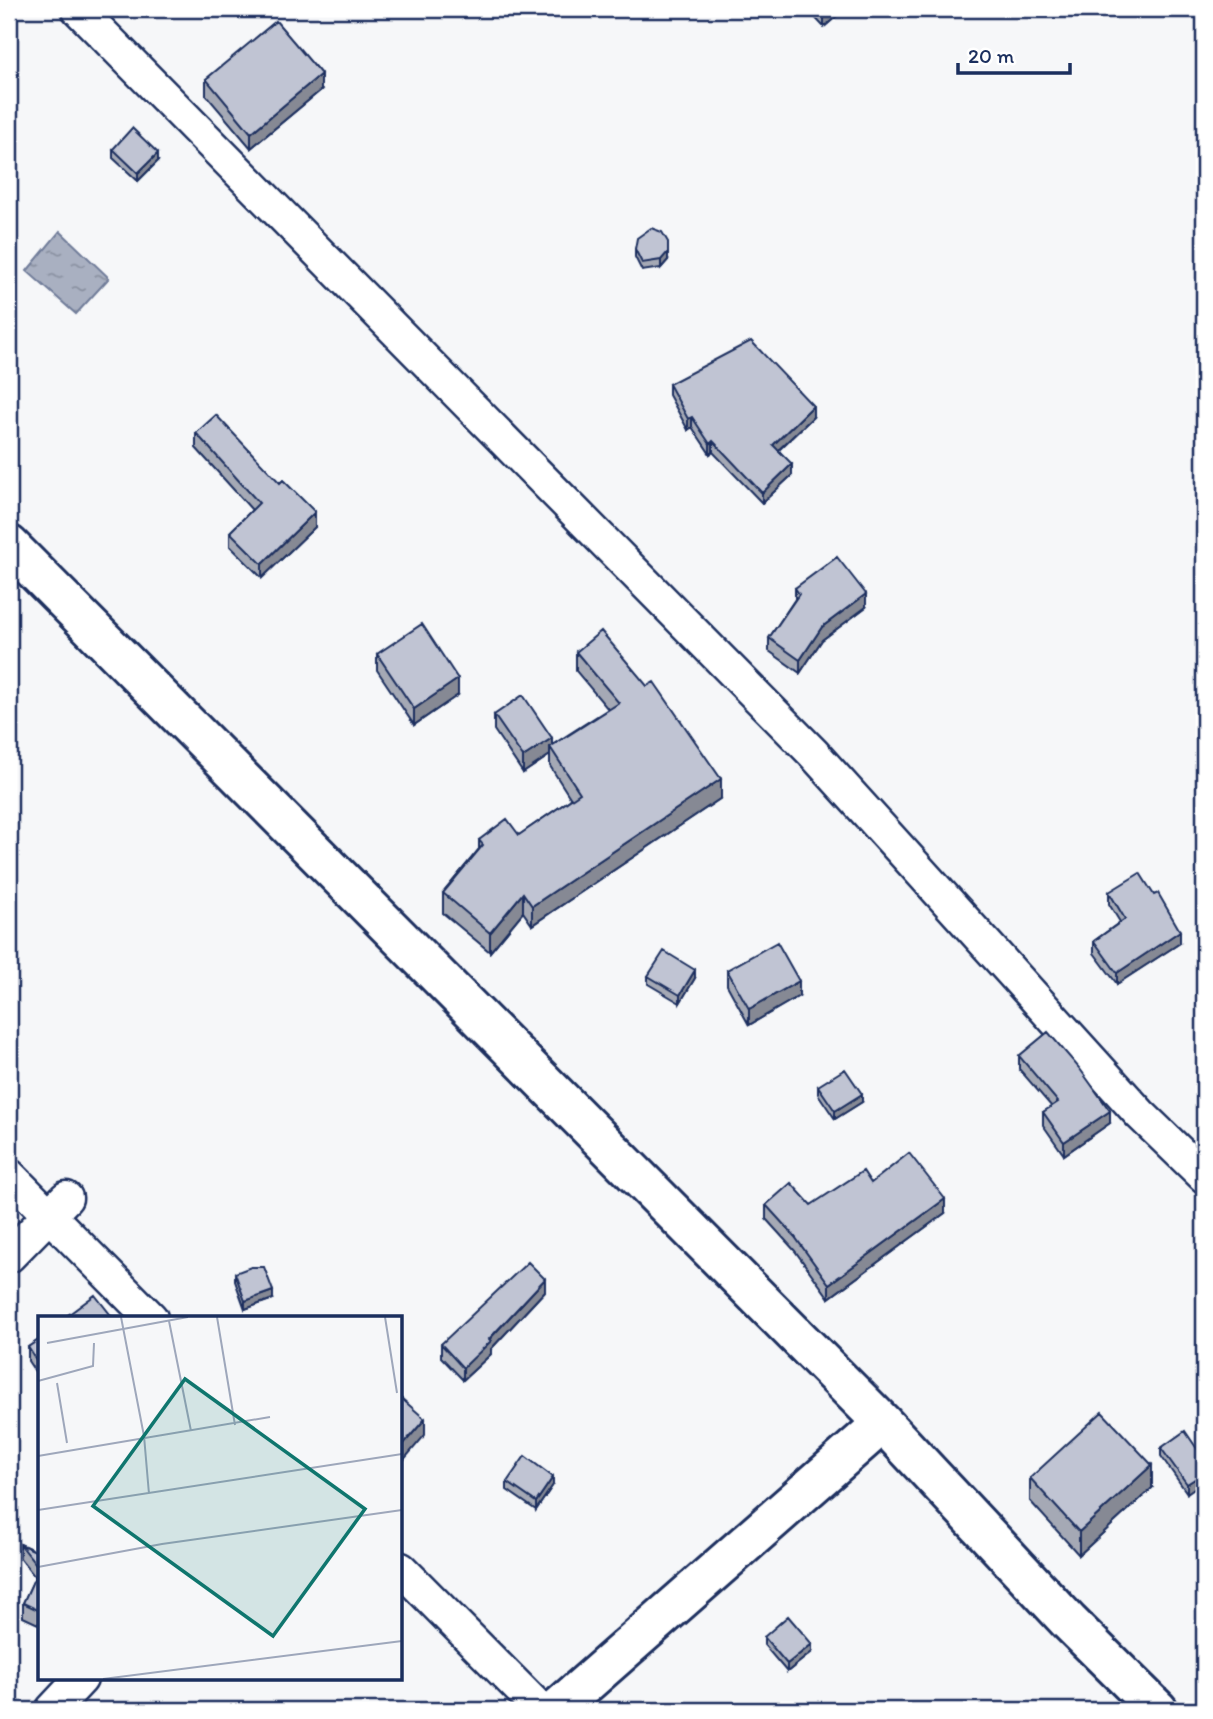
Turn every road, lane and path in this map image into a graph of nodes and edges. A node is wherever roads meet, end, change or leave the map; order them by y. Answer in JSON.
{"nodes":[{"id":1,"x":78,"y":9,"type":"edge"},
{"id":2,"x":9,"y":545,"type":"edge"},
{"id":3,"x":9,"y":1175,"type":"edge"},
{"id":4,"x":1204,"y":1176,"type":"edge"},
{"id":5,"x":66,"y":1198,"type":"dead end"},
{"id":6,"x":9,"y":1256,"type":"edge"},
{"id":7,"x":149,"y":1316,"type":"edge"},
{"id":8,"x":883,"y":1423,"type":"junction"},
{"id":9,"x":402,"y":1570,"type":"edge"},
{"id":10,"x":80,"y":1680,"type":"edge"},
{"id":11,"x":52,"y":1710,"type":"edge"},
{"id":12,"x":541,"y":1710,"type":"edge"},
{"id":13,"x":556,"y":1710,"type":"edge"},
{"id":14,"x":1158,"y":1710,"type":"edge"}],
"edges":[{"from":1,"to":4,"type":"street"},
{"from":2,"to":8,"type":"street"},
{"from":3,"to":7,"type":"street"},
{"from":5,"to":6,"type":"street"},
{"from":8,"to":13,"type":"street"},
{"from":8,"to":14,"type":"street"},
{"from":9,"to":12,"type":"street"},
{"from":10,"to":11,"type":"street"}]}
